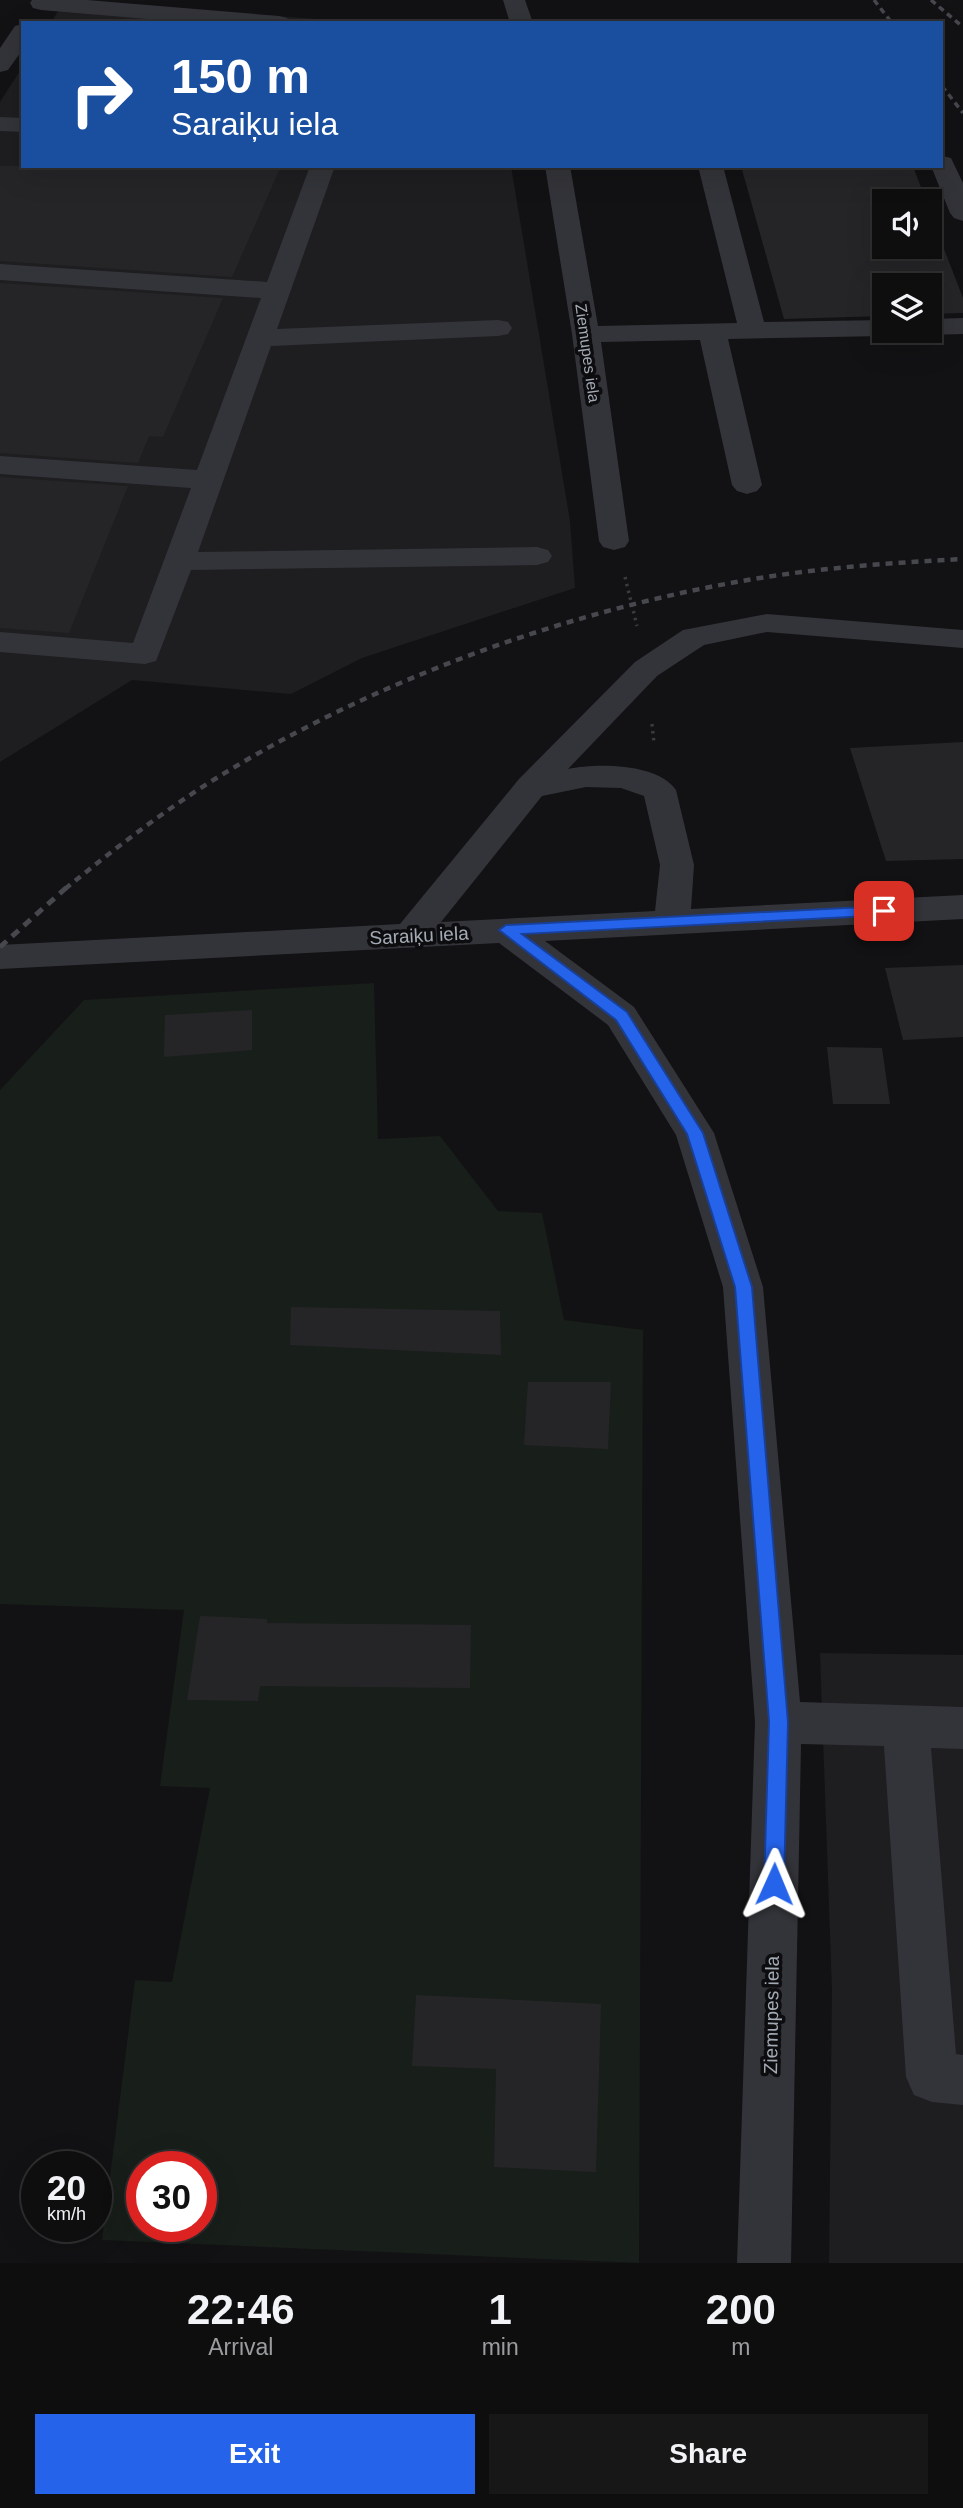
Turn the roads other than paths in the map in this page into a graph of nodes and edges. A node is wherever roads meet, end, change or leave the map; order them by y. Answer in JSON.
{"nodes":[{"id":1,"x":514,"y":0,"type":"edge"},
{"id":2,"x":37,"y":9,"type":"edge"},
{"id":3,"x":244,"y":21,"type":"edge"},
{"id":4,"x":521,"y":21,"type":"edge"},
{"id":5,"x":21,"y":33,"type":"edge"},
{"id":6,"x":0,"y":65,"type":"edge"},
{"id":7,"x":0,"y":124,"type":"edge"},
{"id":8,"x":21,"y":125,"type":"edge"},
{"id":9,"x":943,"y":165,"type":"edge"},
{"id":10,"x":322,"y":168,"type":"edge"},
{"id":11,"x":557,"y":168,"type":"edge"},
{"id":12,"x":711,"y":168,"type":"edge"},
{"id":13,"x":963,"y":214,"type":"edge"},
{"id":14,"x":0,"y":272,"type":"edge"},
{"id":15,"x":277,"y":291,"type":"junction"},
{"id":16,"x":963,"y":326,"type":"edge"},
{"id":17,"x":942,"y":327,"type":"edge"},
{"id":18,"x":498,"y":328,"type":"dead end"},
{"id":19,"x":872,"y":328,"type":"edge"},
{"id":20,"x":712,"y":331,"type":"junction"},
{"id":21,"x":752,"y":331,"type":"junction"},
{"id":22,"x":586,"y":334,"type":"junction"},
{"id":23,"x":260,"y":338,"type":"junction"},
{"id":24,"x":0,"y":465,"type":"edge"},
{"id":25,"x":208,"y":480,"type":"junction"},
{"id":26,"x":747,"y":485,"type":"dead end"},
{"id":27,"x":614,"y":541,"type":"dead end"},
{"id":28,"x":537,"y":556,"type":"dead end"},
{"id":29,"x":179,"y":561,"type":"junction"},
{"id":30,"x":963,"y":639,"type":"edge"},
{"id":31,"x":0,"y":642,"type":"edge"},
{"id":32,"x":531,"y":787,"type":"junction"},
{"id":33,"x":963,"y":907,"type":"edge"},
{"id":34,"x":672,"y":922,"type":"junction"},
{"id":35,"x":506,"y":930,"type":"junction"},
{"id":36,"x":411,"y":935,"type":"junction"},
{"id":37,"x":0,"y":957,"type":"edge"},
{"id":38,"x":778,"y":1722,"type":"junction"},
{"id":39,"x":906,"y":1726,"type":"junction"},
{"id":40,"x":963,"y":1728,"type":"edge"},
{"id":41,"x":963,"y":2080,"type":"edge"},
{"id":42,"x":764,"y":2263,"type":"edge"}],
"edges":[{"from":1,"to":4,"type":"street"},
{"from":2,"to":3,"type":"street"},
{"from":5,"to":6,"type":"street"},
{"from":7,"to":8,"type":"street"},
{"from":9,"to":13,"type":"street"},
{"from":10,"to":15,"type":"street"},
{"from":11,"to":22,"type":"street","name":"Ziemupes iela"},
{"from":12,"to":21,"type":"street"},
{"from":14,"to":15,"type":"street"},
{"from":15,"to":23,"type":"street"},
{"from":16,"to":17,"type":"street"},
{"from":18,"to":23,"type":"street"},
{"from":19,"to":21,"type":"street"},
{"from":20,"to":21,"type":"street"},
{"from":20,"to":22,"type":"street"},
{"from":20,"to":26,"type":"street"},
{"from":22,"to":27,"type":"street","name":"Ziemupes iela"},
{"from":23,"to":25,"type":"street"},
{"from":24,"to":25,"type":"street"},
{"from":25,"to":29,"type":"street"},
{"from":28,"to":29,"type":"street"},
{"from":29,"to":31,"type":"street"},
{"from":30,"to":32,"type":"street"},
{"from":32,"to":34,"type":"street"},
{"from":32,"to":36,"type":"street"},
{"from":33,"to":34,"type":"street","name":"Saraiķu iela"},
{"from":34,"to":35,"type":"street","name":"Saraiķu iela"},
{"from":35,"to":36,"type":"street","name":"Saraiķu iela"},
{"from":35,"to":38,"type":"street","name":"Ziemupes iela"},
{"from":36,"to":37,"type":"street","name":"Saraiķu iela"},
{"from":38,"to":39,"type":"street"},
{"from":38,"to":42,"type":"street","name":"Ziemupes iela"},
{"from":39,"to":40,"type":"street"},
{"from":39,"to":41,"type":"street"}]}
